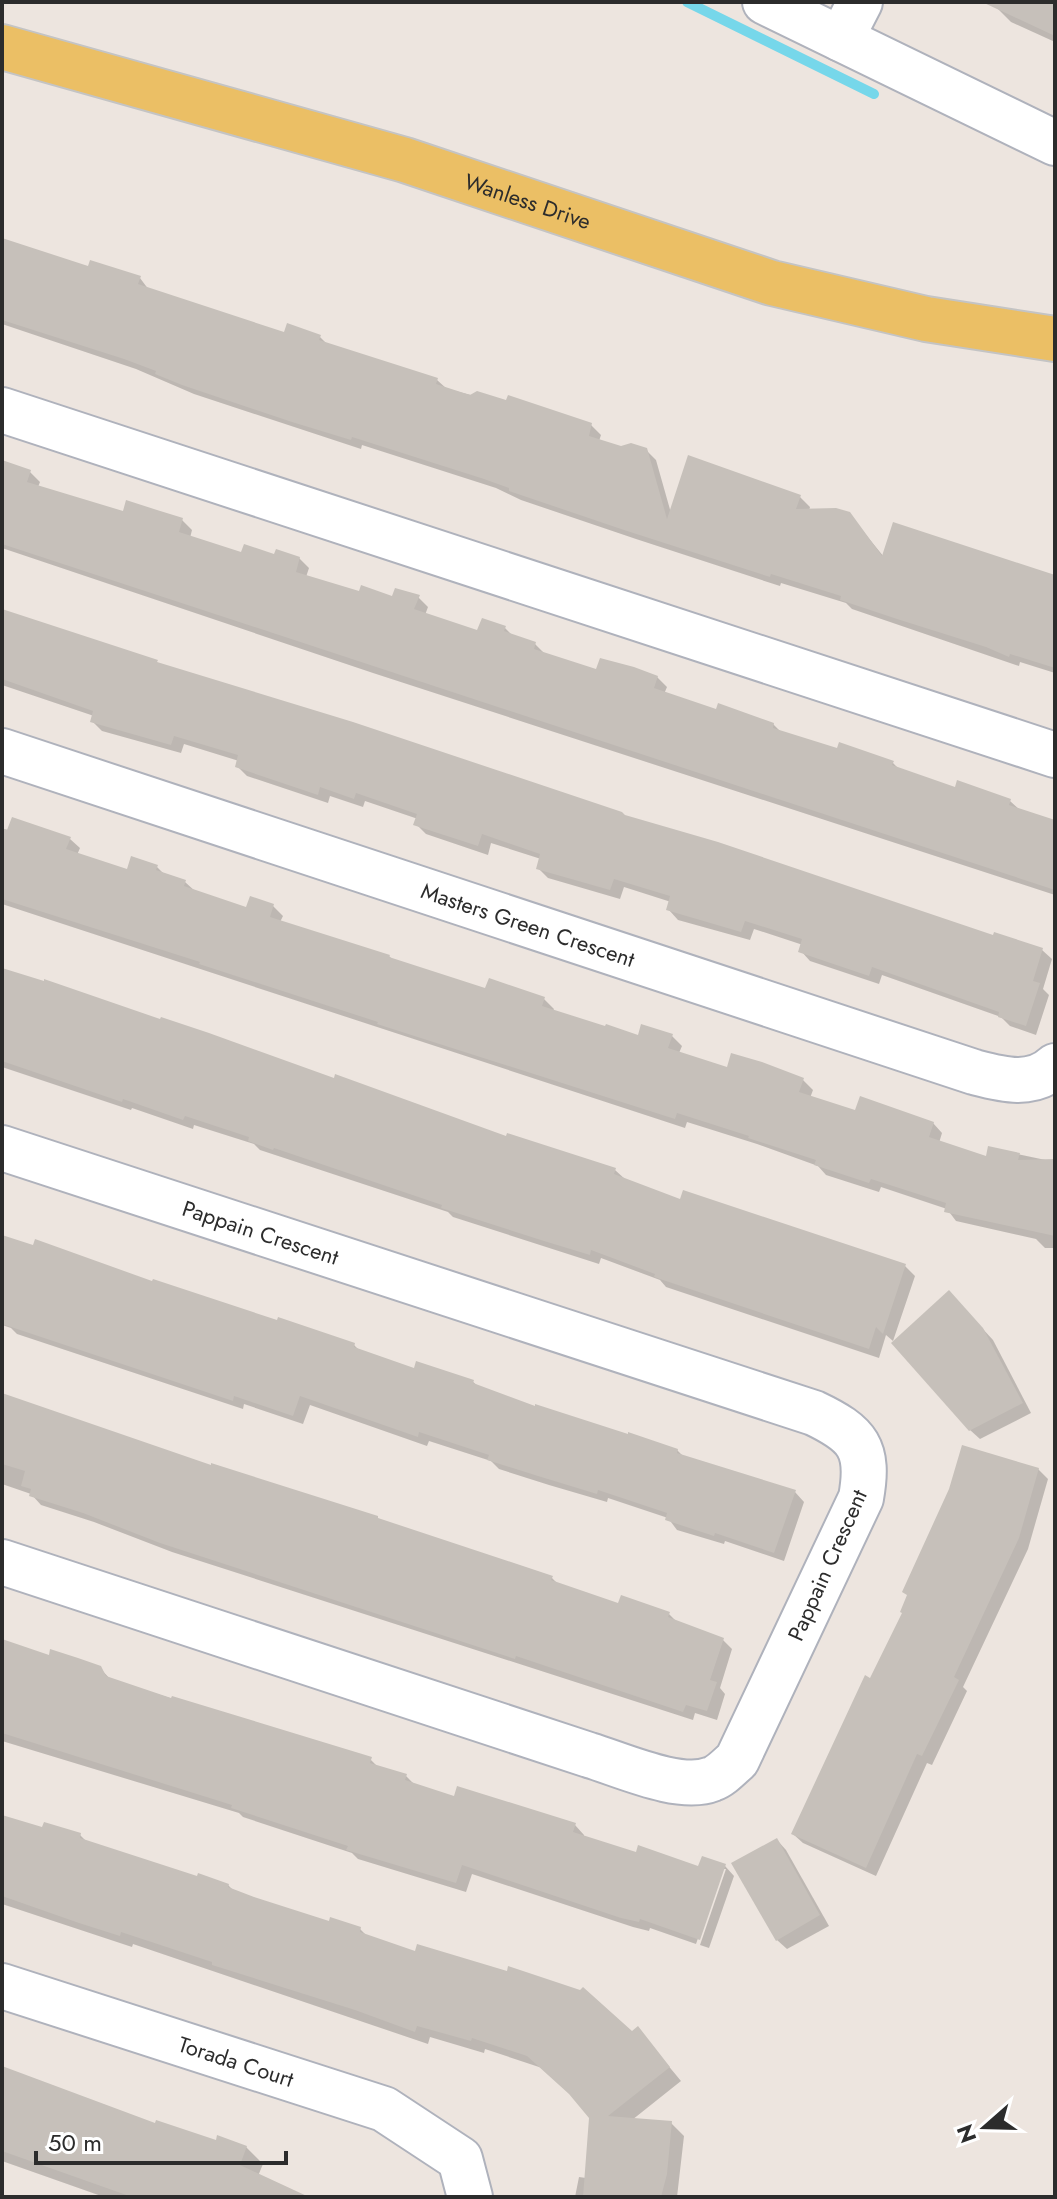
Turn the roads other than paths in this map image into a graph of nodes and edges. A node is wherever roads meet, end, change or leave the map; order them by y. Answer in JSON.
{"nodes":[{"id":1,"x":765,"y":2,"type":"edge"},
{"id":2,"x":850,"y":20,"type":"edge"},
{"id":3,"x":2,"y":47,"type":"edge"},
{"id":4,"x":1055,"y":143,"type":"edge"},
{"id":5,"x":1055,"y":339,"type":"edge"},
{"id":6,"x":2,"y":410,"type":"edge"},
{"id":7,"x":2,"y":751,"type":"edge"},
{"id":8,"x":1055,"y":755,"type":"edge"},
{"id":9,"x":1055,"y":1066,"type":"edge"},
{"id":10,"x":2,"y":1148,"type":"edge"},
{"id":11,"x":2,"y":1562,"type":"edge"},
{"id":12,"x":2,"y":1986,"type":"edge"},
{"id":13,"x":465,"y":2178,"type":"edge"}],
"edges":[{"from":1,"to":2,"type":"street"},
{"from":2,"to":4,"type":"street"},
{"from":3,"to":5,"type":"main road","name":"Wanless Drive"},
{"from":6,"to":8,"type":"street"},
{"from":7,"to":9,"type":"street","name":"Masters Green Crescent"},
{"from":10,"to":11,"type":"street","name":"Pappain Crescent"},
{"from":12,"to":13,"type":"street","name":"Torada Court"}]}
